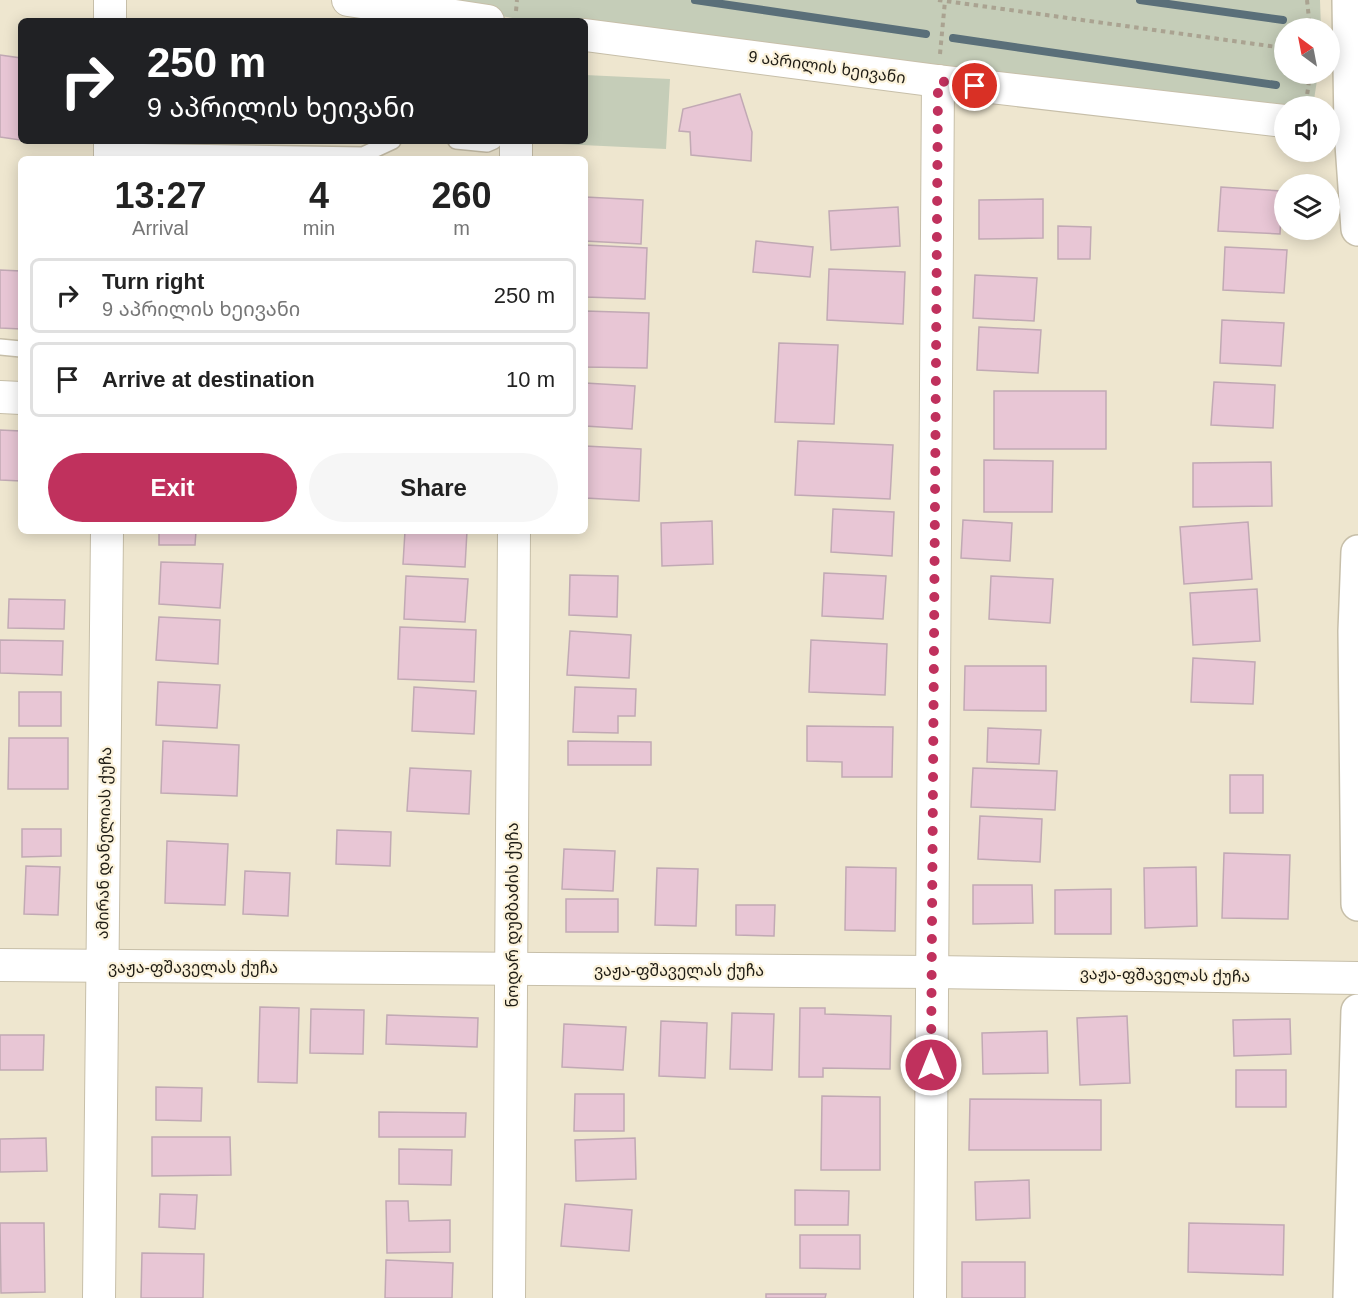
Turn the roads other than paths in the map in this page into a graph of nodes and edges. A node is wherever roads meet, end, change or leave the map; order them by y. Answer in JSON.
{"nodes":[{"id":1,"x":110,"y":0,"type":"edge"},
{"id":2,"x":348,"y":0,"type":"edge"},
{"id":3,"x":1349,"y":0,"type":"edge"},
{"id":4,"x":110,"y":18,"type":"edge"},
{"id":5,"x":468,"y":18,"type":"edge"},
{"id":6,"x":588,"y":35,"type":"edge"},
{"id":7,"x":938,"y":81,"type":"junction"},
{"id":8,"x":1274,"y":120,"type":"edge"},
{"id":9,"x":1346,"y":130,"type":"edge"},
{"id":10,"x":387,"y":144,"type":"edge"},
{"id":11,"x":110,"y":150,"type":"edge"},
{"id":12,"x":1358,"y":230,"type":"edge"},
{"id":13,"x":0,"y":347,"type":"edge"},
{"id":14,"x":18,"y":349,"type":"edge"},
{"id":15,"x":0,"y":397,"type":"edge"},
{"id":16,"x":18,"y":398,"type":"edge"},
{"id":17,"x":107,"y":534,"type":"edge"},
{"id":18,"x":514,"y":534,"type":"edge"},
{"id":19,"x":1358,"y":552,"type":"edge"},
{"id":20,"x":1358,"y":904,"type":"edge"},
{"id":21,"x":0,"y":965,"type":"edge"},
{"id":22,"x":103,"y":966,"type":"junction"},
{"id":23,"x":512,"y":969,"type":"junction"},
{"id":24,"x":932,"y":972,"type":"junction"},
{"id":25,"x":1358,"y":978,"type":"edge"},
{"id":26,"x":1358,"y":1011,"type":"edge"},
{"id":27,"x":99,"y":1298,"type":"edge"},
{"id":28,"x":509,"y":1298,"type":"edge"},
{"id":29,"x":930,"y":1298,"type":"edge"},
{"id":30,"x":1350,"y":1298,"type":"edge"}],
"edges":[{"from":1,"to":4,"type":"street"},
{"from":2,"to":5,"type":"street"},
{"from":3,"to":9,"type":"street"},
{"from":6,"to":7,"type":"street","name":"9 აპრილის ხეივანი"},
{"from":7,"to":8,"type":"street","name":"9 აპრილის ხეივანი"},
{"from":7,"to":24,"type":"street"},
{"from":9,"to":12,"type":"street"},
{"from":10,"to":11,"type":"lane"},
{"from":13,"to":14,"type":"lane"},
{"from":15,"to":16,"type":"street"},
{"from":17,"to":22,"type":"street","name":"ამირან დანელიას ქუჩა"},
{"from":18,"to":23,"type":"street","name":"ნოდარ დუმბაძის ქუჩა"},
{"from":19,"to":20,"type":"street"},
{"from":21,"to":22,"type":"street","name":"ვაჟა-ფშაველას ქუჩა"},
{"from":22,"to":23,"type":"street","name":"ვაჟა-ფშაველას ქუჩა"},
{"from":22,"to":27,"type":"street","name":"ამირან დანელიას ქუჩა"},
{"from":23,"to":24,"type":"street","name":"ვაჟა-ფშაველას ქუჩა"},
{"from":23,"to":28,"type":"street","name":"ნოდარ დუმბაძის ქუჩა"},
{"from":24,"to":25,"type":"street","name":"ვაჟა-ფშაველას ქუჩა"},
{"from":24,"to":29,"type":"street"},
{"from":26,"to":30,"type":"street"}]}
